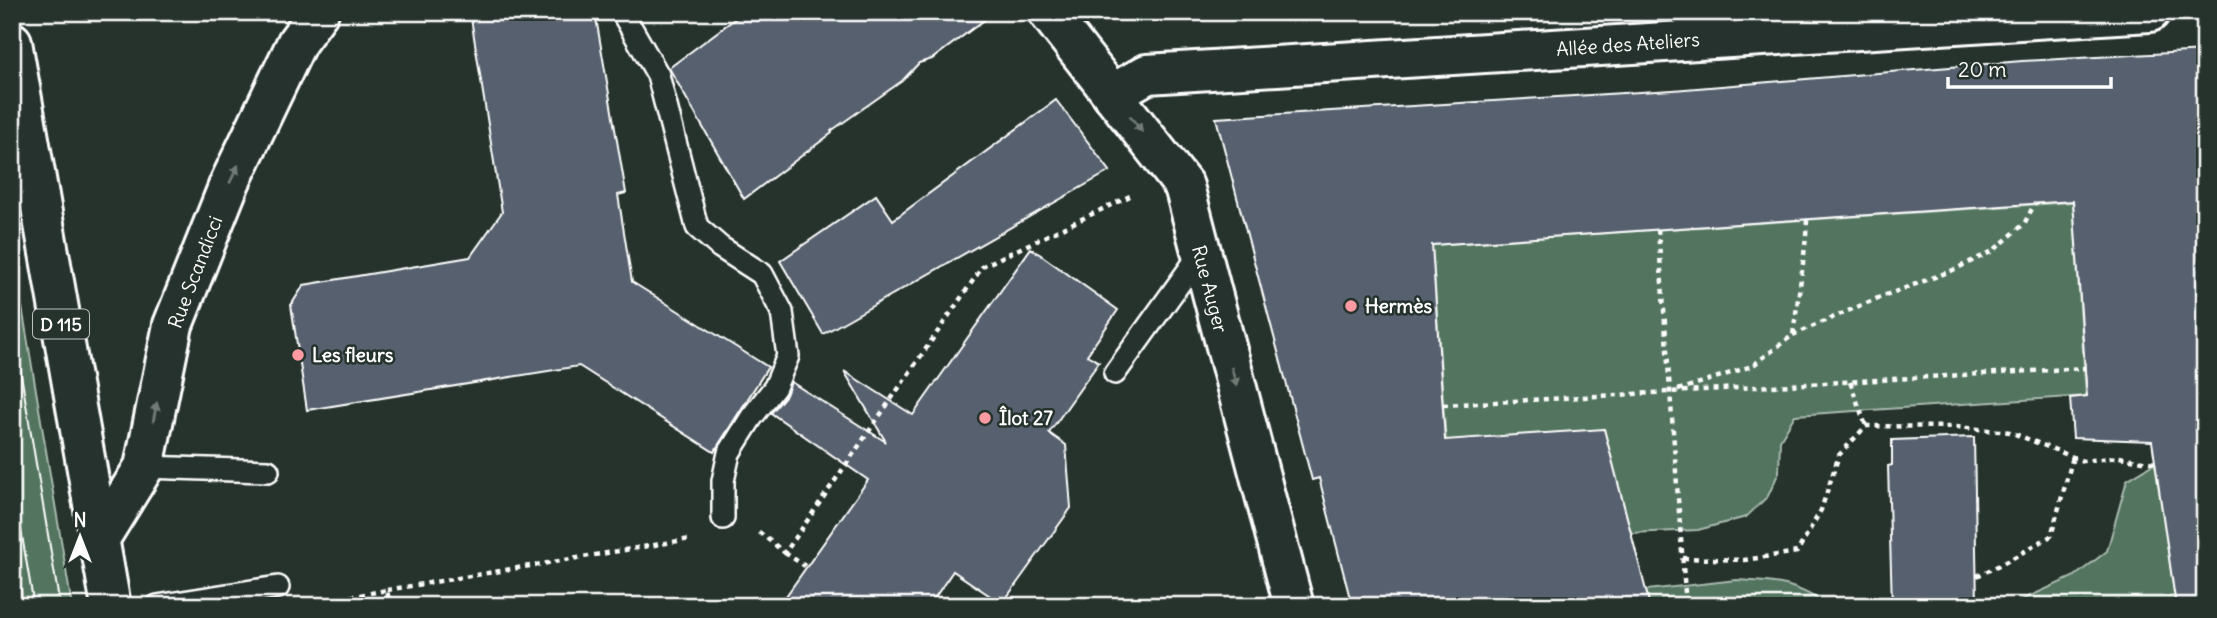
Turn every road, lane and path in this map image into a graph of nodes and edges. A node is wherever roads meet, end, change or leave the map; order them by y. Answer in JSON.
{"nodes":[{"id":1,"x":320,"y":12,"type":"edge"},
{"id":2,"x":622,"y":12,"type":"edge"},
{"id":3,"x":1048,"y":12,"type":"edge"},
{"id":4,"x":2150,"y":12,"type":"edge"},
{"id":5,"x":14,"y":64,"type":"edge"},
{"id":6,"x":1112,"y":94,"type":"junction"},
{"id":7,"x":1140,"y":191,"type":"dead end"},
{"id":8,"x":2035,"y":203,"type":"dead end"},
{"id":9,"x":1807,"y":220,"type":"dead end"},
{"id":10,"x":1658,"y":229,"type":"dead end"},
{"id":11,"x":1201,"y":253,"type":"junction"},
{"id":12,"x":1793,"y":335,"type":"junction"},
{"id":13,"x":2085,"y":368,"type":"dead end"},
{"id":14,"x":1115,"y":373,"type":"dead end"},
{"id":15,"x":1850,"y":382,"type":"junction"},
{"id":16,"x":1670,"y":392,"type":"junction"},
{"id":17,"x":1443,"y":405,"type":"dead end"},
{"id":18,"x":1866,"y":426,"type":"junction"},
{"id":19,"x":2073,"y":457,"type":"junction"},
{"id":20,"x":2155,"y":463,"type":"dead end"},
{"id":21,"x":144,"y":467,"type":"junction"},
{"id":22,"x":268,"y":471,"type":"dead end"},
{"id":23,"x":723,"y":512,"type":"junction"},
{"id":24,"x":99,"y":540,"type":"junction"},
{"id":25,"x":785,"y":553,"type":"junction"},
{"id":26,"x":1683,"y":558,"type":"junction"},
{"id":27,"x":805,"y":566,"type":"dead end"},
{"id":28,"x":1977,"y":576,"type":"dead end"},
{"id":29,"x":278,"y":587,"type":"dead end"},
{"id":30,"x":387,"y":590,"type":"junction"},
{"id":31,"x":111,"y":606,"type":"edge"},
{"id":32,"x":157,"y":606,"type":"edge"},
{"id":33,"x":302,"y":606,"type":"edge"},
{"id":34,"x":390,"y":606,"type":"edge"},
{"id":35,"x":1294,"y":606,"type":"edge"},
{"id":36,"x":1686,"y":606,"type":"edge"}],
"edges":[{"from":21,"to":1,"type":"street","name":"Rue Scandicci","one_way":true},
{"from":2,"to":23,"type":"lane"},
{"from":3,"to":6,"type":"street","name":"Rue Auger"},
{"from":4,"to":6,"type":"street","name":"Allée des Ateliers"},
{"from":5,"to":24,"type":"street","number":"D 115"},
{"from":6,"to":11,"type":"street","name":"Rue Auger","one_way":true},
{"from":7,"to":25,"type":"path"},
{"from":8,"to":12,"type":"path"},
{"from":9,"to":12,"type":"path"},
{"from":10,"to":16,"type":"path"},
{"from":11,"to":14,"type":"lane"},
{"from":11,"to":35,"type":"street","name":"Rue Auger","one_way":true},
{"from":12,"to":16,"type":"path"},
{"from":13,"to":15,"type":"path"},
{"from":15,"to":16,"type":"path"},
{"from":15,"to":18,"type":"path"},
{"from":16,"to":17,"type":"path"},
{"from":16,"to":26,"type":"path"},
{"from":18,"to":19,"type":"path"},
{"from":18,"to":26,"type":"path"},
{"from":19,"to":20,"type":"path"},
{"from":19,"to":28,"type":"path"},
{"from":21,"to":22,"type":"lane"},
{"from":21,"to":24,"type":"street","name":"Rue Scandicci"},
{"from":23,"to":25,"type":"path"},
{"from":23,"to":30,"type":"path"},
{"from":24,"to":31,"type":"street","number":"D 115"},
{"from":25,"to":27,"type":"path"},
{"from":26,"to":36,"type":"path"},
{"from":29,"to":32,"type":"lane"},
{"from":30,"to":33,"type":"path"},
{"from":30,"to":34,"type":"path"}]}
